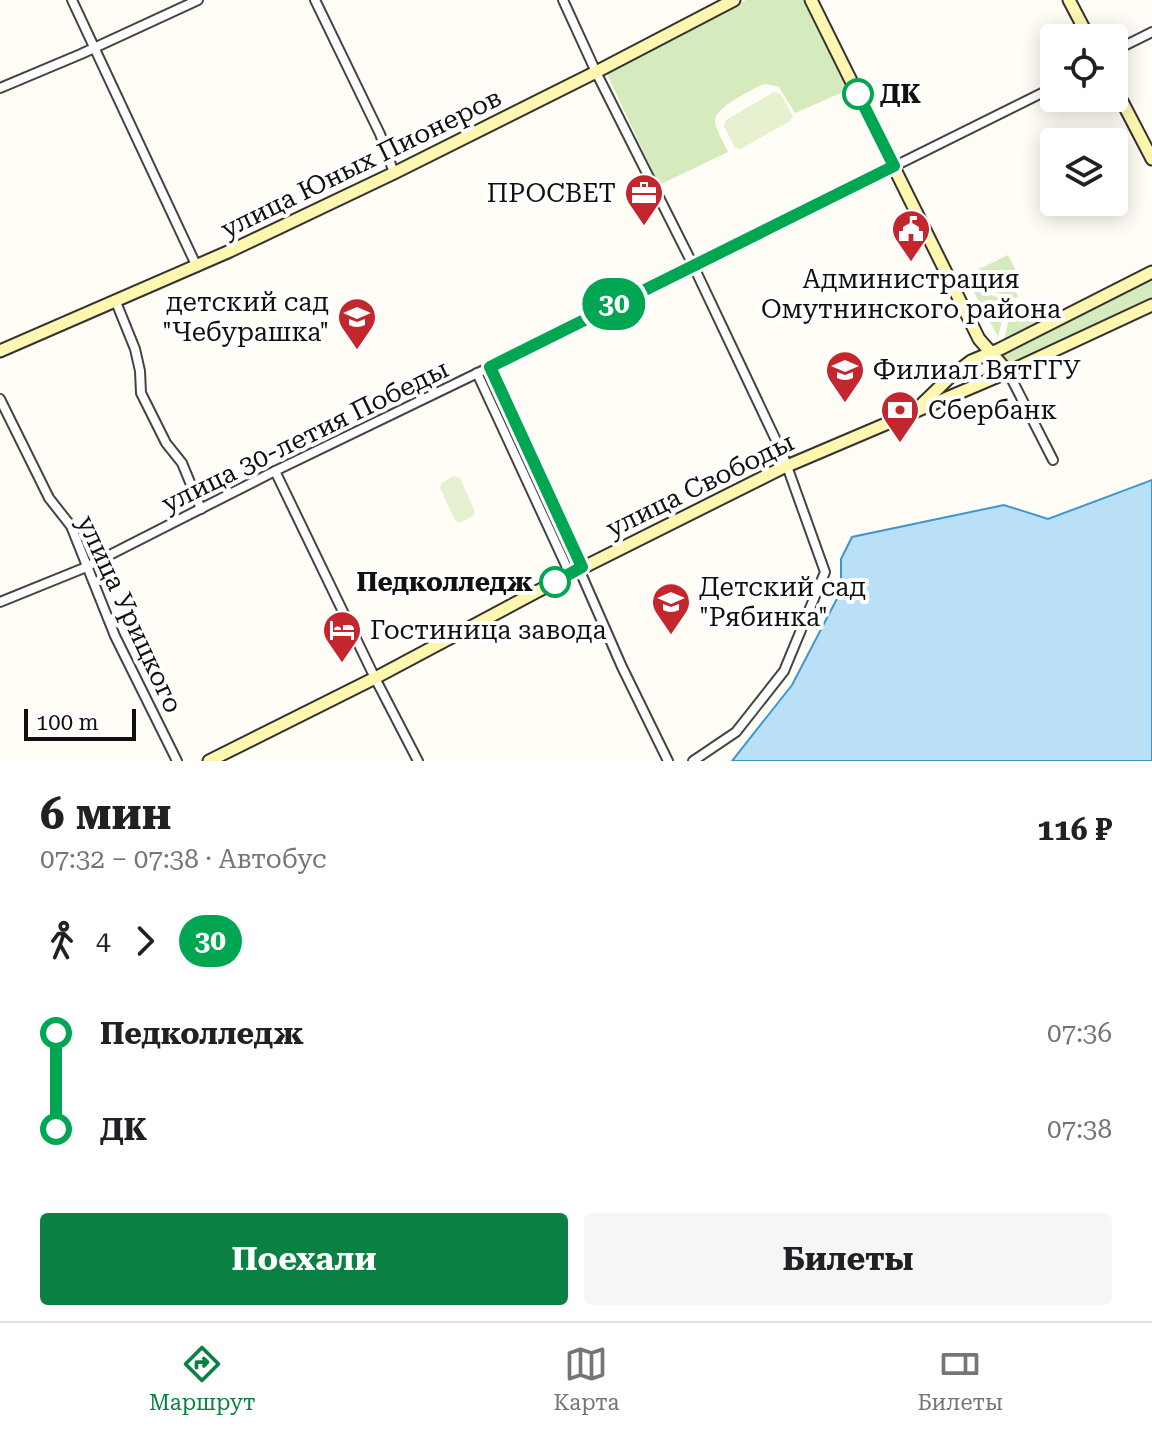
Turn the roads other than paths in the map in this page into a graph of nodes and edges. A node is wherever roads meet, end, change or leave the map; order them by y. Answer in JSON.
{"nodes":[{"id":1,"x":72,"y":0,"type":"edge"},
{"id":2,"x":198,"y":0,"type":"edge"},
{"id":3,"x":315,"y":0,"type":"edge"},
{"id":4,"x":563,"y":0,"type":"edge"},
{"id":5,"x":734,"y":0,"type":"edge"},
{"id":6,"x":811,"y":0,"type":"edge"},
{"id":7,"x":1069,"y":0,"type":"edge"},
{"id":8,"x":1082,"y":24,"type":"edge"},
{"id":9,"x":1152,"y":32,"type":"edge"},
{"id":10,"x":1128,"y":44,"type":"edge"},
{"id":11,"x":96,"y":48,"type":"junction"},
{"id":12,"x":596,"y":72,"type":"junction"},
{"id":13,"x":0,"y":88,"type":"edge"},
{"id":14,"x":1040,"y":94,"type":"edge"},
{"id":15,"x":1128,"y":112,"type":"edge"},
{"id":16,"x":1152,"y":159,"type":"edge"},
{"id":17,"x":894,"y":166,"type":"junction"},
{"id":18,"x":394,"y":173,"type":"junction"},
{"id":19,"x":693,"y":265,"type":"junction"},
{"id":20,"x":197,"y":267,"type":"junction"},
{"id":21,"x":1152,"y":272,"type":"edge"},
{"id":22,"x":116,"y":302,"type":"junction"},
{"id":23,"x":1152,"y":305,"type":"edge"},
{"id":24,"x":0,"y":351,"type":"edge"},
{"id":25,"x":991,"y":352,"type":"junction"},
{"id":26,"x":490,"y":367,"type":"junction"},
{"id":27,"x":1008,"y":372,"type":"junction"},
{"id":28,"x":477,"y":373,"type":"junction"},
{"id":29,"x":0,"y":399,"type":"edge"},
{"id":30,"x":916,"y":410,"type":"junction"},
{"id":31,"x":1053,"y":460,"type":"dead end"},
{"id":32,"x":787,"y":466,"type":"junction"},
{"id":33,"x":275,"y":471,"type":"junction"},
{"id":34,"x":201,"y":509,"type":"junction"},
{"id":35,"x":86,"y":567,"type":"junction"},
{"id":36,"x":577,"y":570,"type":"junction"},
{"id":37,"x":0,"y":602,"type":"edge"},
{"id":38,"x":375,"y":678,"type":"junction"},
{"id":39,"x":177,"y":761,"type":"edge"},
{"id":40,"x":209,"y":761,"type":"edge"},
{"id":41,"x":418,"y":761,"type":"edge"},
{"id":42,"x":668,"y":761,"type":"edge"},
{"id":43,"x":693,"y":761,"type":"edge"}],
"edges":[{"from":1,"to":11,"type":"street"},
{"from":2,"to":11,"type":"street"},
{"from":3,"to":18,"type":"street"},
{"from":4,"to":12,"type":"street"},
{"from":5,"to":12,"type":"main road","name":"улица Юных Пионеров"},
{"from":6,"to":17,"type":"main road"},
{"from":7,"to":8,"type":"main road"},
{"from":9,"to":10,"type":"street"},
{"from":11,"to":13,"type":"street"},
{"from":11,"to":20,"type":"street"},
{"from":12,"to":18,"type":"main road","name":"улица Юных Пионеров"},
{"from":12,"to":19,"type":"street"},
{"from":14,"to":17,"type":"street","name":"улица 30-летия Победы"},
{"from":15,"to":16,"type":"main road"},
{"from":17,"to":19,"type":"street","name":"улица 30-летия Победы"},
{"from":17,"to":25,"type":"main road"},
{"from":18,"to":20,"type":"main road","name":"улица Юных Пионеров"},
{"from":19,"to":26,"type":"street","name":"улица 30-летия Победы"},
{"from":19,"to":32,"type":"street"},
{"from":20,"to":22,"type":"main road","name":"улица Юных Пионеров"},
{"from":21,"to":25,"type":"main road","name":"улица Свободы"},
{"from":22,"to":24,"type":"main road","name":"улица Юных Пионеров"},
{"from":22,"to":34,"type":"street"},
{"from":23,"to":27,"type":"main road","name":"улица Свободы"},
{"from":25,"to":27,"type":"main road"},
{"from":25,"to":30,"type":"main road","name":"улица Свободы"},
{"from":26,"to":28,"type":"street","name":"улица 30-летия Победы"},
{"from":26,"to":36,"type":"street"},
{"from":27,"to":30,"type":"main road","name":"улица Свободы"},
{"from":27,"to":31,"type":"street"},
{"from":28,"to":33,"type":"street","name":"улица 30-летия Победы"},
{"from":28,"to":36,"type":"street"},
{"from":29,"to":35,"type":"street","name":"улица Урицкого"},
{"from":30,"to":32,"type":"main road","name":"улица Свободы"},
{"from":32,"to":36,"type":"main road","name":"улица Свободы"},
{"from":32,"to":43,"type":"street"},
{"from":33,"to":34,"type":"street","name":"улица 30-летия Победы"},
{"from":33,"to":38,"type":"street"},
{"from":34,"to":35,"type":"street","name":"улица 30-летия Победы"},
{"from":35,"to":37,"type":"street","name":"улица 30-летия Победы"},
{"from":35,"to":39,"type":"street","name":"улица Урицкого"},
{"from":36,"to":38,"type":"main road","name":"улица Свободы"},
{"from":36,"to":42,"type":"street"},
{"from":38,"to":40,"type":"main road","name":"улица Свободы"},
{"from":38,"to":41,"type":"street"}]}
